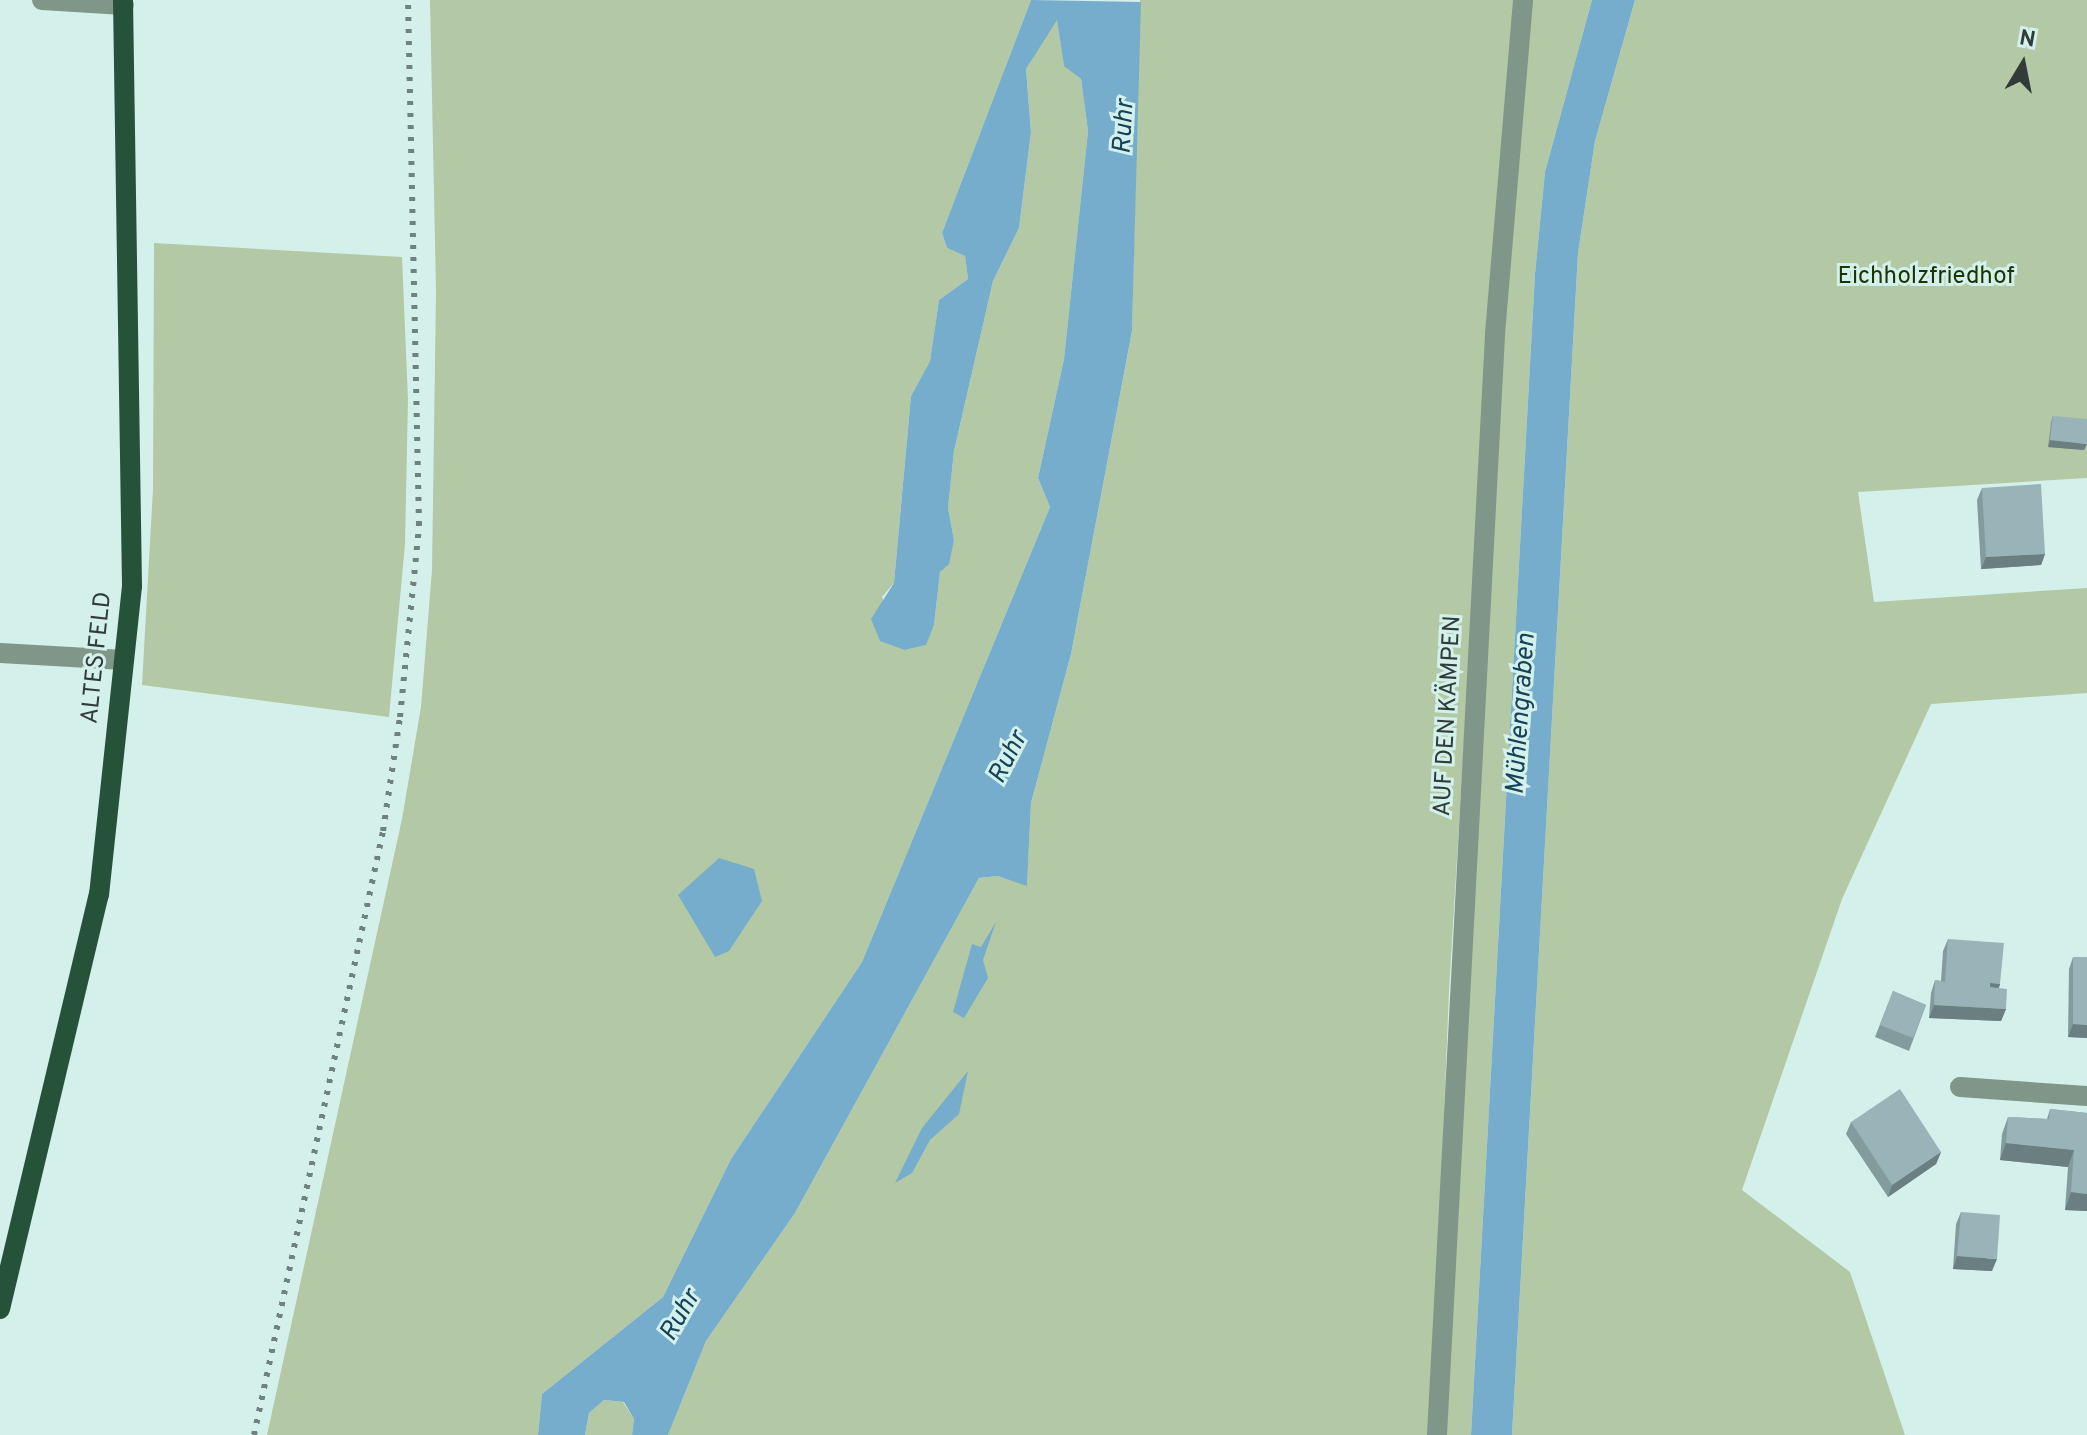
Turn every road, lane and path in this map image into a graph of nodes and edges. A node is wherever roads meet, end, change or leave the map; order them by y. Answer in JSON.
{"nodes":[{"id":1,"x":42,"y":0,"type":"edge"},
{"id":2,"x":1523,"y":0,"type":"edge"},
{"id":3,"x":124,"y":2,"type":"edge"},
{"id":4,"x":0,"y":653,"type":"edge"},
{"id":5,"x":124,"y":660,"type":"junction"},
{"id":6,"x":1960,"y":1087,"type":"dead end"},
{"id":7,"x":2087,"y":1096,"type":"edge"},
{"id":8,"x":0,"y":1309,"type":"edge"},
{"id":9,"x":1437,"y":1435,"type":"edge"}],
"edges":[{"from":1,"to":3,"type":"street"},
{"from":2,"to":9,"type":"street","name":"AUF DEN KÄMPEN"},
{"from":3,"to":5,"type":"main road","name":"ALTES FELD"},
{"from":4,"to":5,"type":"street"},
{"from":5,"to":8,"type":"main road","name":"ALTES FELD"},
{"from":6,"to":7,"type":"street"}]}
